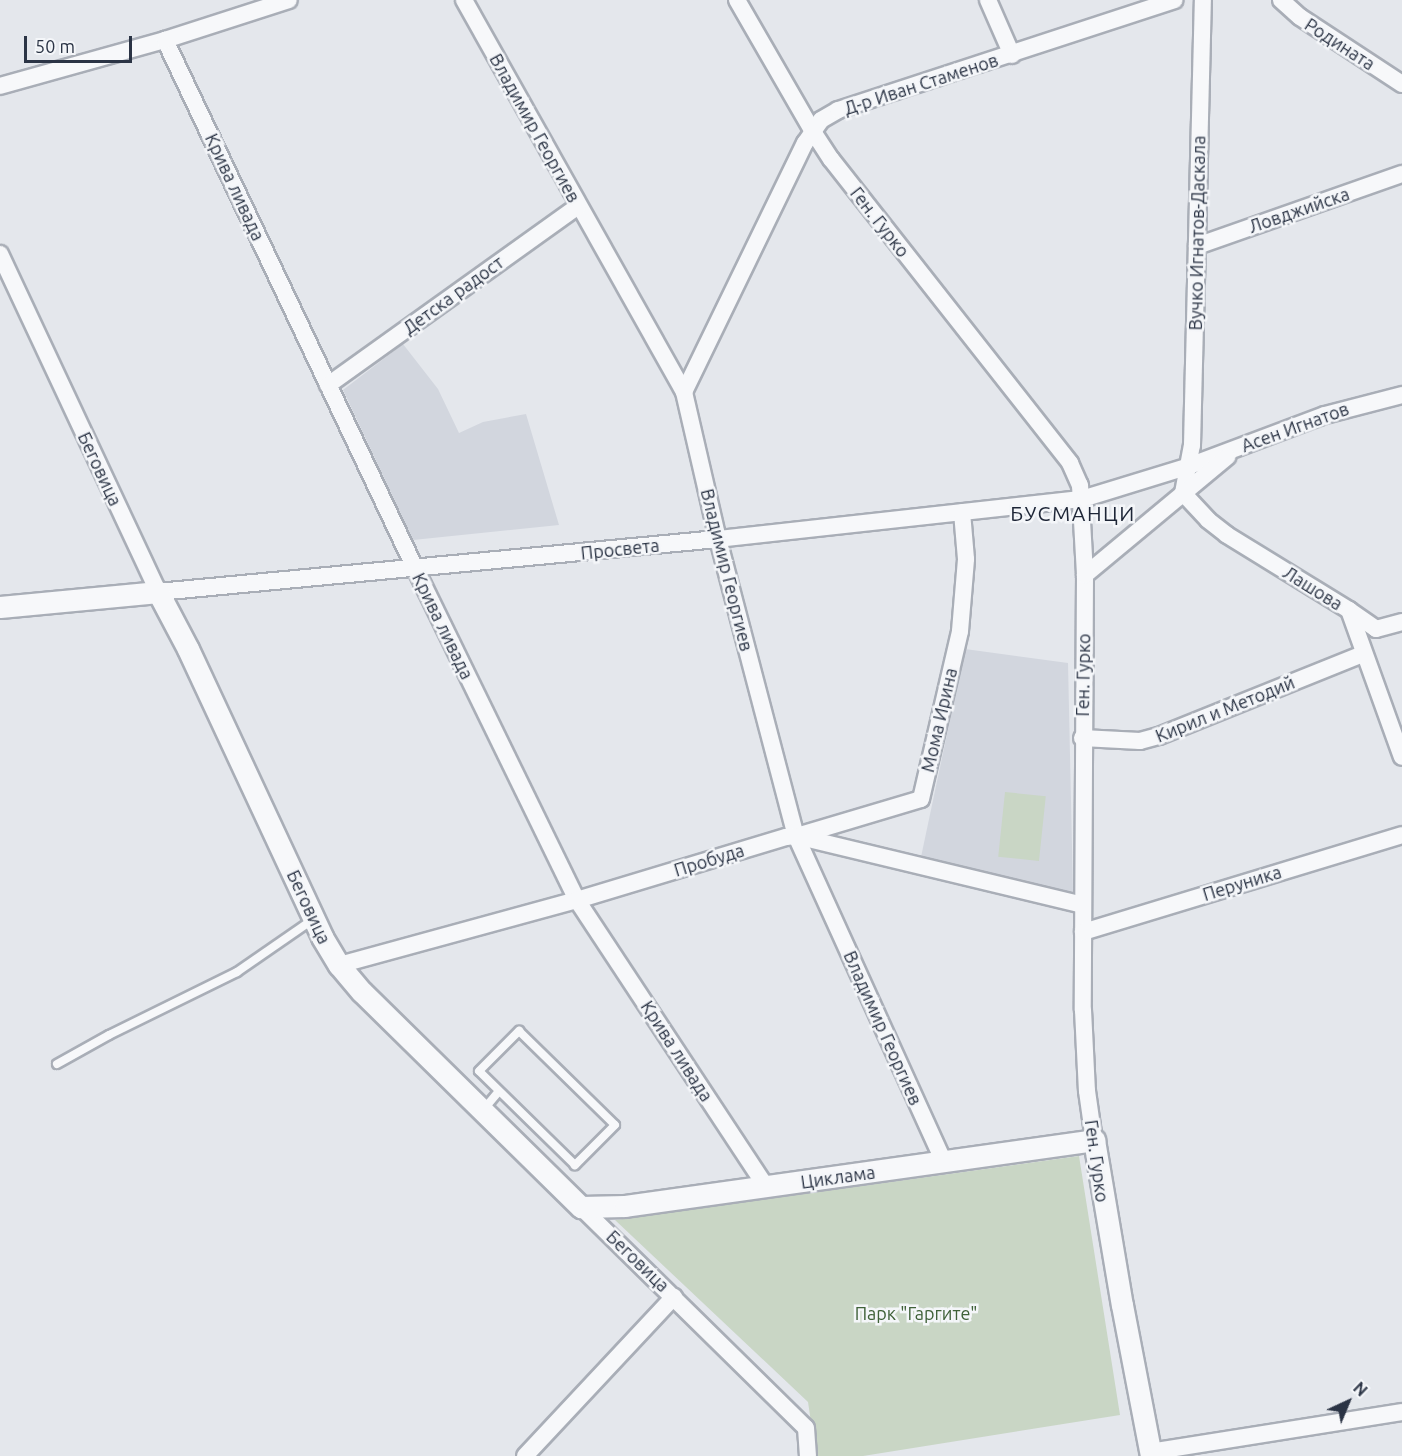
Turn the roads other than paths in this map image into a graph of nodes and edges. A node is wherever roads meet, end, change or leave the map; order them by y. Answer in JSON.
{"nodes":[{"id":1,"x":464,"y":0,"type":"edge"},
{"id":2,"x":737,"y":0,"type":"edge"},
{"id":3,"x":988,"y":0,"type":"edge"},
{"id":4,"x":1175,"y":0,"type":"edge"},
{"id":5,"x":1203,"y":0,"type":"edge"},
{"id":6,"x":1281,"y":0,"type":"edge"},
{"id":7,"x":278,"y":2,"type":"edge"},
{"id":8,"x":165,"y":40,"type":"junction"},
{"id":9,"x":1012,"y":55,"type":"junction"},
{"id":10,"x":1402,"y":84,"type":"edge"},
{"id":11,"x":0,"y":86,"type":"edge"},
{"id":12,"x":812,"y":130,"type":"junction"},
{"id":13,"x":1402,"y":174,"type":"edge"},
{"id":14,"x":578,"y":206,"type":"junction"},
{"id":15,"x":1197,"y":246,"type":"junction"},
{"id":16,"x":0,"y":254,"type":"edge"},
{"id":17,"x":328,"y":385,"type":"junction"},
{"id":18,"x":684,"y":392,"type":"junction"},
{"id":19,"x":1402,"y":395,"type":"edge"},
{"id":20,"x":1239,"y":447,"type":"junction"},
{"id":21,"x":1189,"y":466,"type":"junction"},
{"id":22,"x":1183,"y":493,"type":"junction"},
{"id":23,"x":1082,"y":499,"type":"junction"},
{"id":24,"x":963,"y":512,"type":"junction"},
{"id":25,"x":718,"y":539,"type":"junction"},
{"id":26,"x":414,"y":566,"type":"junction"},
{"id":27,"x":1085,"y":575,"type":"junction"},
{"id":28,"x":158,"y":592,"type":"junction"},
{"id":29,"x":0,"y":607,"type":"edge"},
{"id":30,"x":1349,"y":610,"type":"junction"},
{"id":31,"x":1402,"y":622,"type":"edge"},
{"id":32,"x":1376,"y":628,"type":"junction"},
{"id":33,"x":1357,"y":635,"type":"junction"},
{"id":34,"x":1363,"y":654,"type":"junction"},
{"id":35,"x":1082,"y":738,"type":"junction"},
{"id":36,"x":1402,"y":757,"type":"edge"},
{"id":37,"x":1402,"y":835,"type":"edge"},
{"id":38,"x":796,"y":836,"type":"junction"},
{"id":39,"x":577,"y":900,"type":"junction"},
{"id":40,"x":1083,"y":905,"type":"junction"},
{"id":41,"x":314,"y":919,"type":"junction"},
{"id":42,"x":1083,"y":933,"type":"junction"},
{"id":43,"x":339,"y":965,"type":"junction"},
{"id":44,"x":57,"y":1064,"type":"dead end"},
{"id":45,"x":499,"y":1091,"type":"junction"},
{"id":46,"x":483,"y":1110,"type":"junction"},
{"id":47,"x":1094,"y":1140,"type":"junction"},
{"id":48,"x":944,"y":1162,"type":"junction"},
{"id":49,"x":766,"y":1187,"type":"junction"},
{"id":50,"x":581,"y":1207,"type":"junction"},
{"id":51,"x":675,"y":1297,"type":"junction"},
{"id":52,"x":1402,"y":1412,"type":"edge"},
{"id":53,"x":1151,"y":1454,"type":"edge"},
{"id":54,"x":525,"y":1456,"type":"edge"},
{"id":55,"x":808,"y":1456,"type":"edge"}],
"edges":[{"from":1,"to":14,"type":"street","name":"Владимир Георгиев"},
{"from":2,"to":12,"type":"street","name":"Ген. Гурко"},
{"from":3,"to":9,"type":"street"},
{"from":4,"to":9,"type":"street","name":"Д-р Иван Стаменов"},
{"from":5,"to":15,"type":"street","name":"Вучко Игнатов-Даскала"},
{"from":6,"to":10,"type":"street","name":"Родината"},
{"from":7,"to":8,"type":"street"},
{"from":8,"to":11,"type":"street"},
{"from":8,"to":17,"type":"street","name":"Крива ливада"},
{"from":9,"to":12,"type":"street","name":"Д-р Иван Стаменов"},
{"from":12,"to":18,"type":"street","name":"Д-р Иван Стаменов"},
{"from":12,"to":23,"type":"street","name":"Ген. Гурко"},
{"from":13,"to":15,"type":"street","name":"Ловджийска"},
{"from":14,"to":17,"type":"street","name":"Детска радост"},
{"from":14,"to":18,"type":"street","name":"Владимир Георгиев"},
{"from":15,"to":21,"type":"street","name":"Вучко Игнатов-Даскала"},
{"from":16,"to":28,"type":"street","name":"Беговица"},
{"from":17,"to":26,"type":"street","name":"Крива ливада"},
{"from":18,"to":25,"type":"street","name":"Владимир Георгиев"},
{"from":19,"to":20,"type":"street","name":"Асен Игнатов"},
{"from":20,"to":21,"type":"street","name":"Асен Игнатов"},
{"from":20,"to":22,"type":"street"},
{"from":21,"to":22,"type":"street","name":"Вучко Игнатов-Даскала"},
{"from":21,"to":23,"type":"street","name":"Асен Игнатов"},
{"from":22,"to":27,"type":"street"},
{"from":22,"to":30,"type":"street","name":"Лашова"},
{"from":23,"to":24,"type":"street","name":"Просвета"},
{"from":23,"to":27,"type":"street","name":"Ген. Гурко"},
{"from":24,"to":25,"type":"street","name":"Просвета"},
{"from":24,"to":38,"type":"street","name":"Мома Ирина"},
{"from":25,"to":26,"type":"street","name":"Просвета"},
{"from":25,"to":38,"type":"street","name":"Владимир Георгиев"},
{"from":26,"to":28,"type":"street","name":"Просвета"},
{"from":26,"to":39,"type":"street","name":"Крива ливада"},
{"from":27,"to":35,"type":"street","name":"Ген. Гурко"},
{"from":28,"to":29,"type":"street"},
{"from":28,"to":41,"type":"street","name":"Беговица"},
{"from":30,"to":32,"type":"street"},
{"from":30,"to":33,"type":"street","name":"Лашова"},
{"from":31,"to":32,"type":"street"},
{"from":32,"to":33,"type":"street"},
{"from":33,"to":34,"type":"street","name":"Лашова"},
{"from":34,"to":35,"type":"street","name":"Кирил и Методий"},
{"from":34,"to":36,"type":"street","name":"Лашова"},
{"from":35,"to":40,"type":"street","name":"Ген. Гурко"},
{"from":37,"to":42,"type":"street","name":"Перуника"},
{"from":38,"to":39,"type":"street","name":"Пробуда"},
{"from":38,"to":40,"type":"street","name":"Пробуда"},
{"from":38,"to":48,"type":"street","name":"Владимир Георгиев"},
{"from":39,"to":43,"type":"street","name":"Пробуда"},
{"from":39,"to":49,"type":"street","name":"Крива ливада"},
{"from":40,"to":42,"type":"street","name":"Ген. Гурко"},
{"from":41,"to":43,"type":"street","name":"Беговица"},
{"from":41,"to":44,"type":"lane"},
{"from":42,"to":47,"type":"street","name":"Ген. Гурко"},
{"from":43,"to":46,"type":"street","name":"Беговица"},
{"from":45,"to":45,"type":"lane"},
{"from":45,"to":46,"type":"lane"},
{"from":46,"to":50,"type":"street","name":"Беговица"},
{"from":47,"to":48,"type":"street","name":"Циклама"},
{"from":47,"to":53,"type":"street","name":"Ген. Гурко"},
{"from":48,"to":49,"type":"street","name":"Циклама"},
{"from":49,"to":50,"type":"street","name":"Циклама"},
{"from":50,"to":51,"type":"street","name":"Беговица"},
{"from":51,"to":54,"type":"street"},
{"from":51,"to":55,"type":"street","name":"Беговица"},
{"from":52,"to":53,"type":"street"}]}
